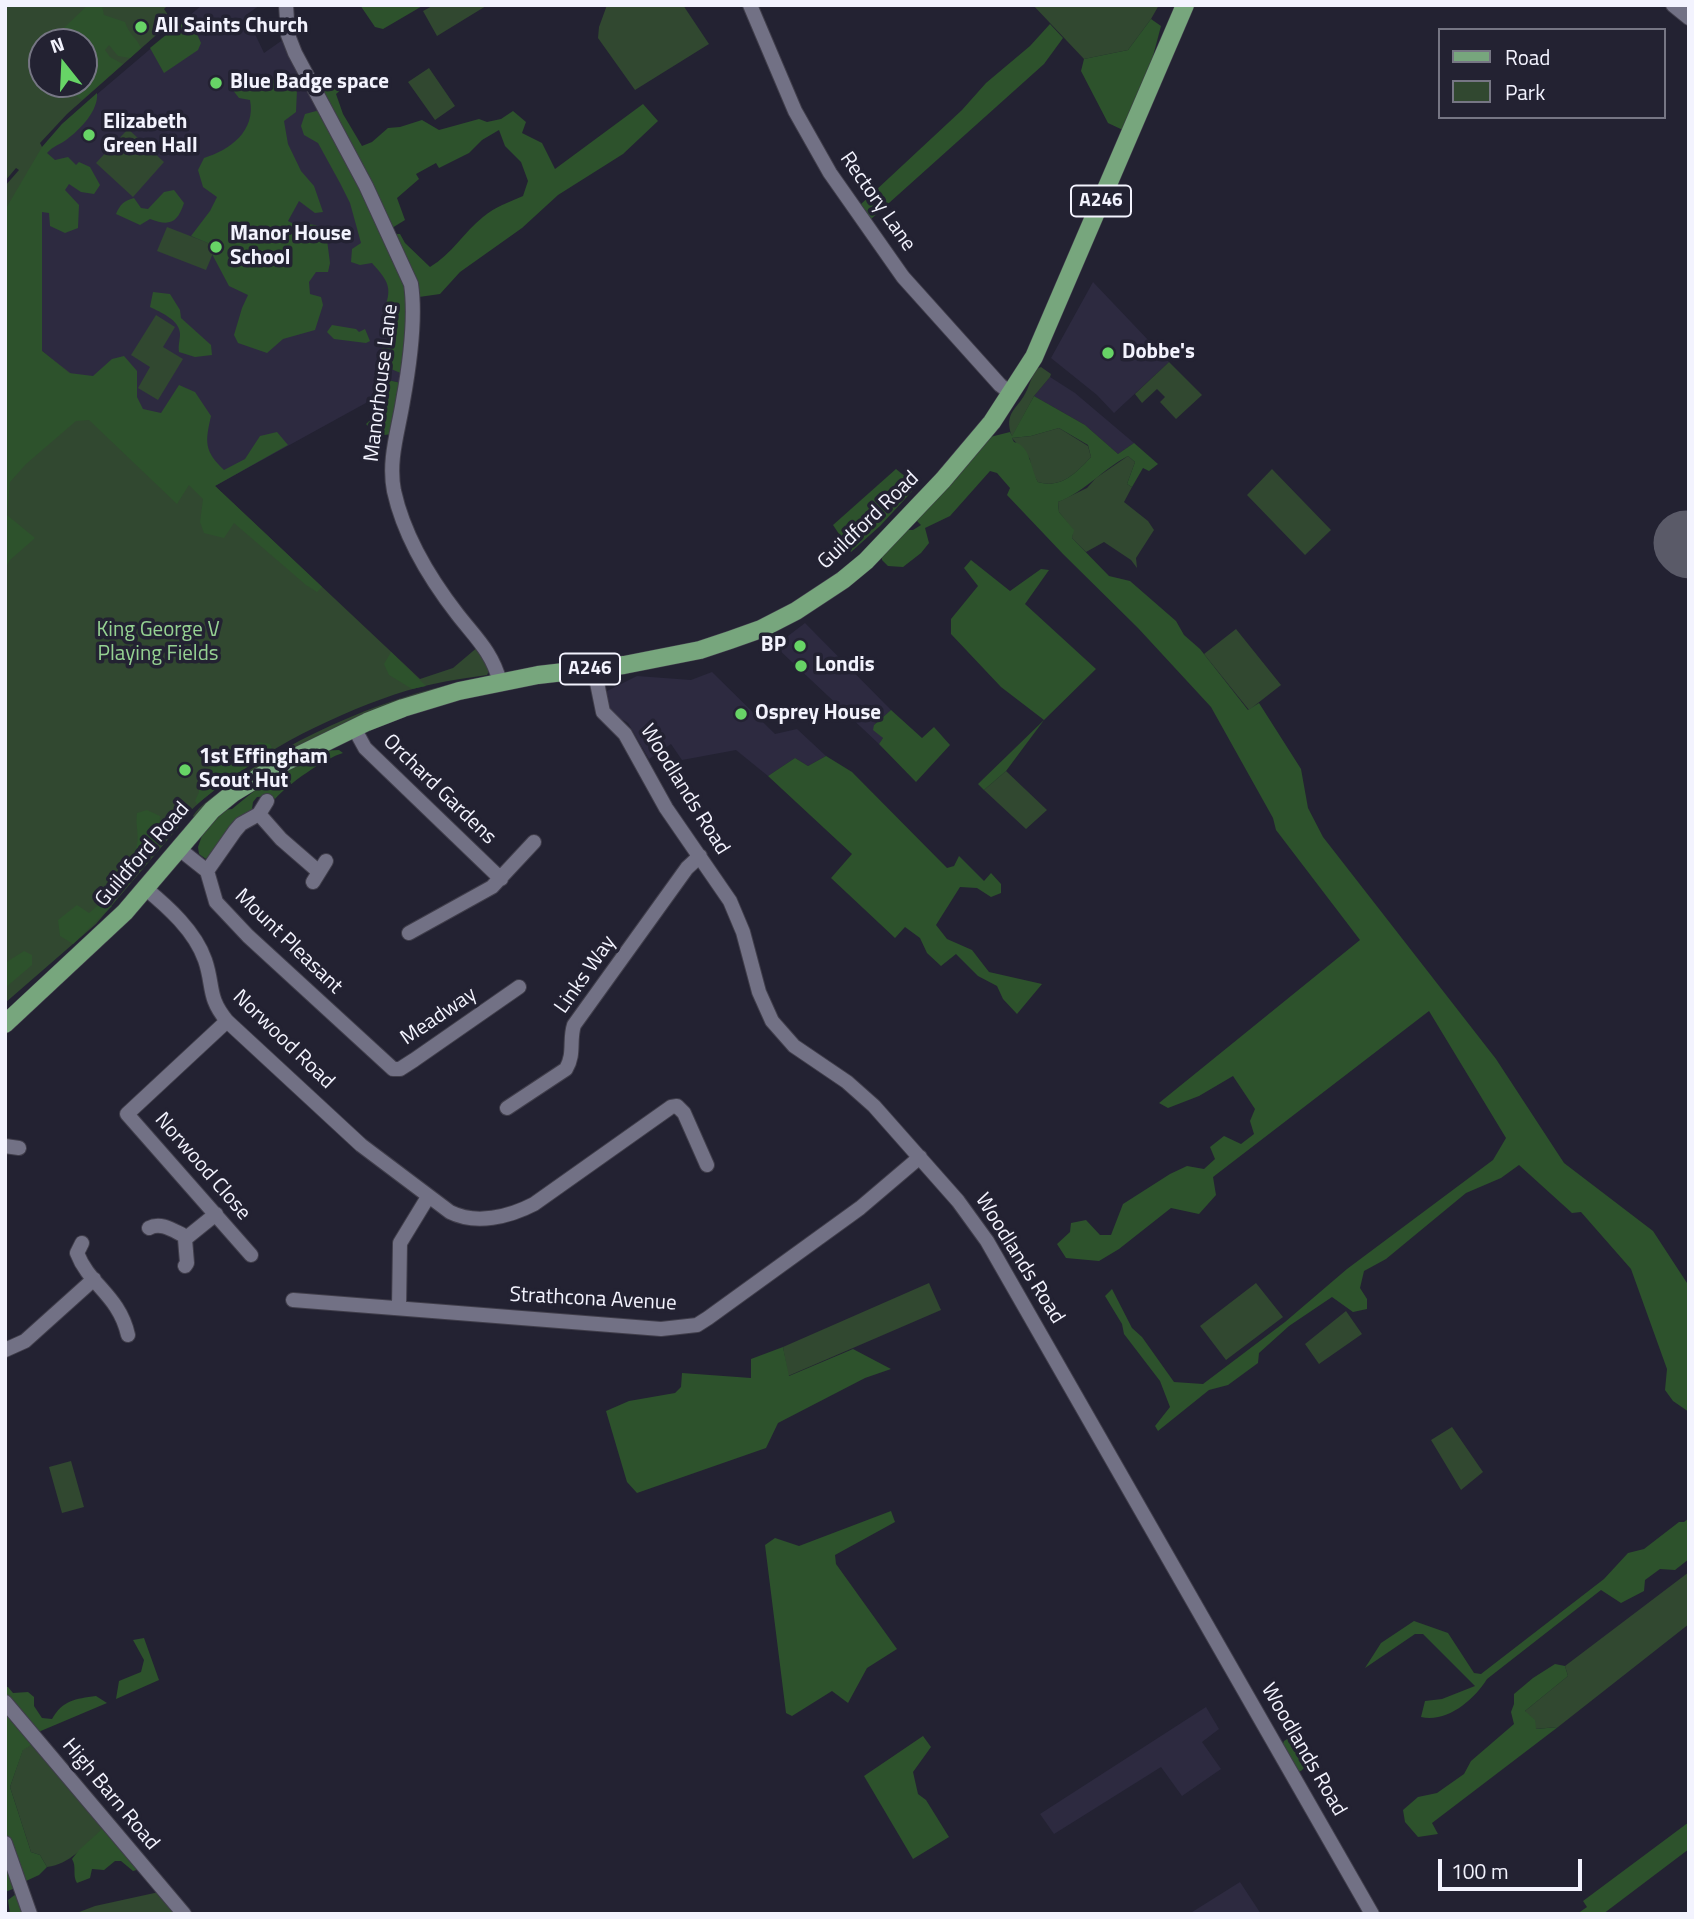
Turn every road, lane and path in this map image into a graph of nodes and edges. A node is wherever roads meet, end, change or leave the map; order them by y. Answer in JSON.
{"nodes":[{"id":1,"x":286,"y":5,"type":"edge"},
{"id":2,"x":750,"y":5,"type":"edge"},
{"id":3,"x":1185,"y":5,"type":"edge"},
{"id":4,"x":1673,"y":5,"type":"edge"},
{"id":5,"x":1689,"y":18,"type":"edge"},
{"id":6,"x":1012,"y":394,"type":"junction"},
{"id":7,"x":594,"y":668,"type":"junction"},
{"id":8,"x":500,"y":682,"type":"junction"},
{"id":9,"x":354,"y":728,"type":"junction"},
{"id":10,"x":267,"y":801,"type":"dead end"},
{"id":11,"x":259,"y":814,"type":"junction"},
{"id":12,"x":534,"y":842,"type":"dead end"},
{"id":13,"x":178,"y":848,"type":"junction"},
{"id":14,"x":700,"y":856,"type":"junction"},
{"id":15,"x":319,"y":871,"type":"dead end"},
{"id":16,"x":207,"y":872,"type":"junction"},
{"id":17,"x":501,"y":879,"type":"junction"},
{"id":18,"x":145,"y":888,"type":"junction"},
{"id":19,"x":409,"y":933,"type":"dead end"},
{"id":20,"x":519,"y":987,"type":"dead end"},
{"id":21,"x":227,"y":1021,"type":"junction"},
{"id":22,"x":5,"y":1024,"type":"edge"},
{"id":23,"x":382,"y":1058,"type":"joint"},
{"id":24,"x":507,"y":1108,"type":"dead end"},
{"id":25,"x":920,"y":1157,"type":"junction"},
{"id":26,"x":707,"y":1165,"type":"dead end"},
{"id":27,"x":428,"y":1197,"type":"junction"},
{"id":28,"x":216,"y":1214,"type":"junction"},
{"id":29,"x":149,"y":1228,"type":"dead end"},
{"id":30,"x":187,"y":1237,"type":"junction"},
{"id":31,"x":82,"y":1243,"type":"dead end"},
{"id":32,"x":251,"y":1255,"type":"dead end"},
{"id":33,"x":185,"y":1266,"type":"dead end"},
{"id":34,"x":94,"y":1279,"type":"junction"},
{"id":35,"x":293,"y":1300,"type":"dead end"},
{"id":36,"x":399,"y":1308,"type":"junction"},
{"id":37,"x":128,"y":1335,"type":"dead end"},
{"id":38,"x":5,"y":1350,"type":"edge"},
{"id":39,"x":5,"y":1702,"type":"edge"},
{"id":40,"x":5,"y":1843,"type":"edge"},
{"id":41,"x":30,"y":1914,"type":"edge"},
{"id":42,"x":184,"y":1914,"type":"edge"},
{"id":43,"x":1372,"y":1914,"type":"edge"}],
"edges":[{"from":1,"to":8,"type":"street","name":"Manorhouse Lane"},
{"from":2,"to":6,"type":"street","name":"Rectory Lane"},
{"from":3,"to":6,"type":"main road","name":"Guildford Road","number":"A246"},
{"from":4,"to":5,"type":"street"},
{"from":6,"to":7,"type":"main road","name":"Guildford Road","number":"A246"},
{"from":7,"to":8,"type":"main road","name":"Guildford Road","number":"A246"},
{"from":7,"to":14,"type":"street","name":"Woodlands Road"},
{"from":8,"to":9,"type":"main road","name":"Guildford Road","number":"A246"},
{"from":9,"to":13,"type":"main road","name":"Guildford Road","number":"A246"},
{"from":9,"to":17,"type":"street","name":"Orchard Gardens"},
{"from":10,"to":11,"type":"street"},
{"from":11,"to":15,"type":"street"},
{"from":11,"to":16,"type":"street"},
{"from":12,"to":17,"type":"street","name":"Orchard Gardens"},
{"from":13,"to":16,"type":"street","name":"Mount Pleasant"},
{"from":13,"to":18,"type":"main road","name":"Guildford Road","number":"A246"},
{"from":14,"to":24,"type":"street","name":"Links Way"},
{"from":14,"to":25,"type":"street","name":"Woodlands Road"},
{"from":16,"to":23,"type":"street","name":"Mount Pleasant"},
{"from":17,"to":19,"type":"street","name":"Orchard Gardens"},
{"from":18,"to":21,"type":"street","name":"Norwood Road"},
{"from":18,"to":22,"type":"main road","name":"Guildford Road","number":"A246"},
{"from":20,"to":23,"type":"street","name":"Meadway"},
{"from":21,"to":27,"type":"street","name":"Norwood Road"},
{"from":21,"to":28,"type":"street","name":"Norwood Close"},
{"from":25,"to":36,"type":"street","name":"Strathcona Avenue"},
{"from":25,"to":43,"type":"street","name":"Woodlands Road"},
{"from":26,"to":27,"type":"street","name":"Norwood Road"},
{"from":27,"to":36,"type":"street"},
{"from":28,"to":30,"type":"street"},
{"from":28,"to":32,"type":"street","name":"Norwood Close"},
{"from":29,"to":30,"type":"street"},
{"from":30,"to":33,"type":"street"},
{"from":31,"to":34,"type":"street"},
{"from":34,"to":37,"type":"street"},
{"from":34,"to":38,"type":"street"},
{"from":35,"to":36,"type":"street","name":"Strathcona Avenue"},
{"from":39,"to":42,"type":"street","name":"High Barn Road"},
{"from":40,"to":41,"type":"street"}]}
